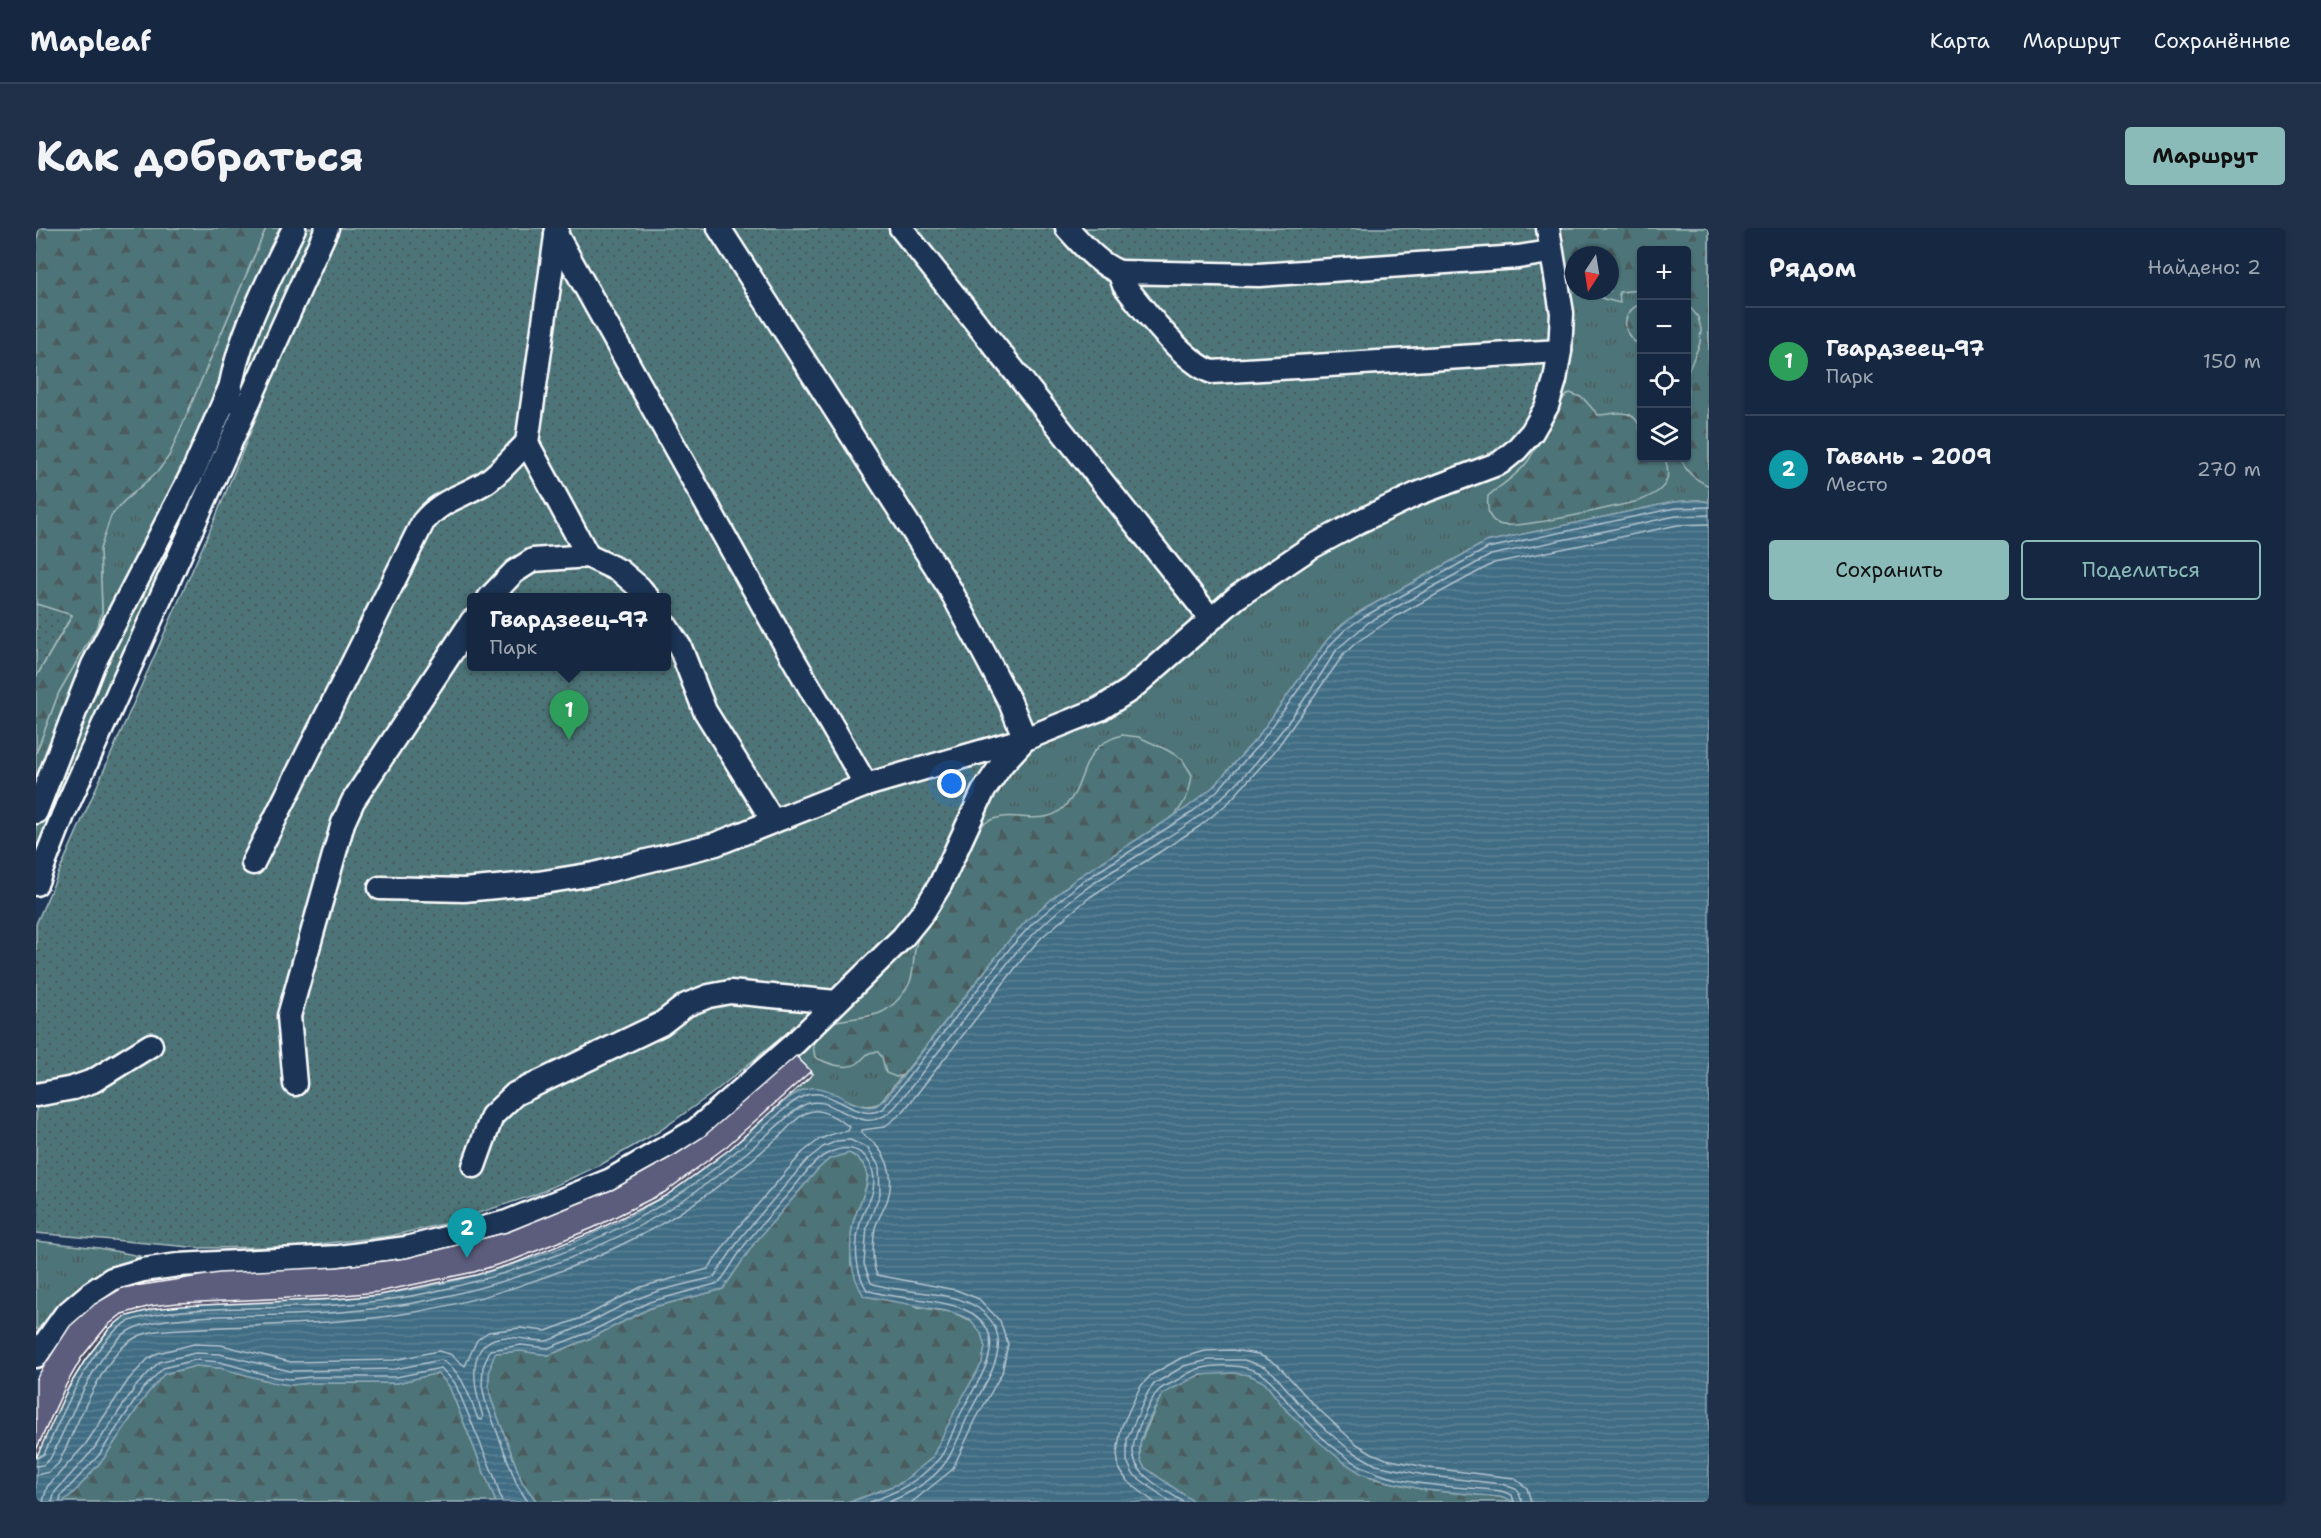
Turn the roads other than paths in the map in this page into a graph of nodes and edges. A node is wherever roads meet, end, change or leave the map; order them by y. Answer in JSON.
{"nodes":[{"id":1,"x":294,"y":228,"type":"edge"},
{"id":2,"x":327,"y":228,"type":"edge"},
{"id":3,"x":719,"y":228,"type":"edge"},
{"id":4,"x":901,"y":228,"type":"edge"},
{"id":5,"x":1067,"y":228,"type":"edge"},
{"id":6,"x":1548,"y":228,"type":"edge"},
{"id":7,"x":556,"y":231,"type":"edge"},
{"id":8,"x":1550,"y":252,"type":"junction"},
{"id":9,"x":1119,"y":272,"type":"junction"},
{"id":10,"x":1560,"y":351,"type":"junction"},
{"id":11,"x":230,"y":388,"type":"junction"},
{"id":12,"x":526,"y":443,"type":"junction"},
{"id":13,"x":221,"y":464,"type":"junction"},
{"id":14,"x":588,"y":556,"type":"junction"},
{"id":15,"x":493,"y":593,"type":"edge"},
{"id":16,"x":644,"y":593,"type":"edge"},
{"id":17,"x":1211,"y":619,"type":"junction"},
{"id":18,"x":467,"y":627,"type":"edge"},
{"id":19,"x":671,"y":634,"type":"edge"},
{"id":20,"x":1024,"y":739,"type":"junction"},
{"id":21,"x":866,"y":785,"type":"junction"},
{"id":22,"x":36,"y":812,"type":"edge"},
{"id":23,"x":63,"y":815,"type":"junction"},
{"id":24,"x":773,"y":821,"type":"junction"},
{"id":25,"x":36,"y":845,"type":"edge"},
{"id":26,"x":253,"y":863,"type":"dead end"},
{"id":27,"x":36,"y":884,"type":"edge"},
{"id":28,"x":380,"y":888,"type":"dead end"},
{"id":29,"x":836,"y":1002,"type":"junction"},
{"id":30,"x":151,"y":1045,"type":"dead end"},
{"id":31,"x":295,"y":1084,"type":"dead end"},
{"id":32,"x":36,"y":1095,"type":"edge"},
{"id":33,"x":474,"y":1166,"type":"dead end"},
{"id":34,"x":36,"y":1356,"type":"edge"}],
"edges":[{"from":1,"to":11,"type":"street"},
{"from":2,"to":13,"type":"street"},
{"from":3,"to":20,"type":"street"},
{"from":4,"to":17,"type":"street"},
{"from":5,"to":9,"type":"street"},
{"from":6,"to":8,"type":"street"},
{"from":7,"to":12,"type":"street"},
{"from":7,"to":21,"type":"street"},
{"from":8,"to":9,"type":"street"},
{"from":8,"to":10,"type":"street"},
{"from":9,"to":10,"type":"street"},
{"from":10,"to":17,"type":"street"},
{"from":11,"to":13,"type":"street"},
{"from":11,"to":22,"type":"street"},
{"from":12,"to":14,"type":"street"},
{"from":12,"to":26,"type":"street"},
{"from":13,"to":23,"type":"street"},
{"from":14,"to":15,"type":"street"},
{"from":14,"to":16,"type":"street"},
{"from":17,"to":20,"type":"street"},
{"from":18,"to":31,"type":"street"},
{"from":19,"to":24,"type":"street"},
{"from":20,"to":21,"type":"street"},
{"from":20,"to":29,"type":"street"},
{"from":21,"to":24,"type":"street"},
{"from":23,"to":25,"type":"street"},
{"from":23,"to":27,"type":"street"},
{"from":24,"to":28,"type":"street"},
{"from":29,"to":33,"type":"street"},
{"from":29,"to":34,"type":"street"},
{"from":30,"to":32,"type":"street"}]}
